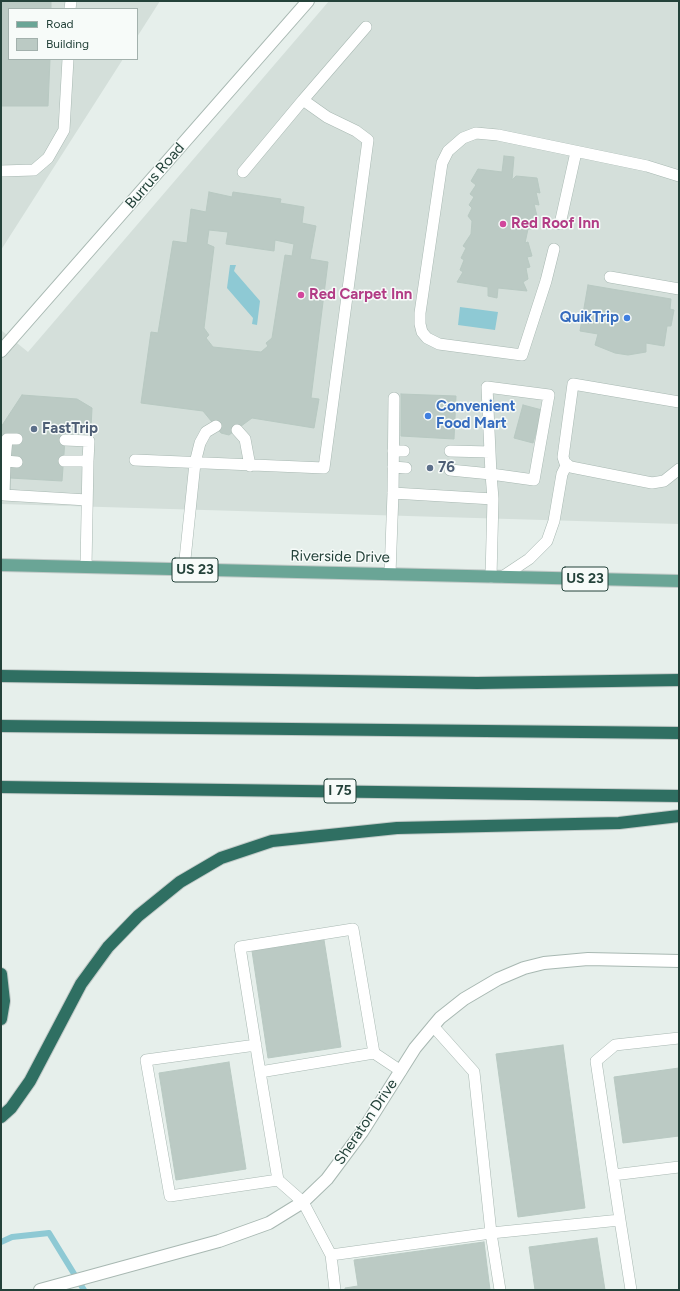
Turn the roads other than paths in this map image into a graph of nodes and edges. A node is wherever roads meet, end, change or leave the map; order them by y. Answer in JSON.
{"nodes":[{"id":1,"x":308,"y":1,"type":"edge"},
{"id":2,"x":366,"y":27,"type":"dead end"},
{"id":3,"x":68,"y":60,"type":"edge"},
{"id":4,"x":303,"y":100,"type":"junction"},
{"id":5,"x":576,"y":152,"type":"junction"},
{"id":6,"x":1,"y":170,"type":"edge"},
{"id":7,"x":243,"y":172,"type":"dead end"},
{"id":8,"x":679,"y":176,"type":"edge"},
{"id":9,"x":560,"y":224,"type":"dead end"},
{"id":10,"x":554,"y":249,"type":"dead end"},
{"id":11,"x":610,"y":277,"type":"dead end"},
{"id":12,"x":679,"y":289,"type":"edge"},
{"id":13,"x":1,"y":352,"type":"edge"},
{"id":14,"x":394,"y":398,"type":"dead end"},
{"id":15,"x":679,"y":402,"type":"edge"},
{"id":16,"x":216,"y":426,"type":"dead end"},
{"id":17,"x":237,"y":430,"type":"dead end"},
{"id":18,"x":16,"y":439,"type":"dead end"},
{"id":19,"x":65,"y":440,"type":"dead end"},
{"id":20,"x":450,"y":451,"type":"dead end"},
{"id":21,"x":490,"y":452,"type":"junction"},
{"id":22,"x":135,"y":460,"type":"dead end"},
{"id":23,"x":5,"y":461,"type":"junction"},
{"id":24,"x":64,"y":461,"type":"dead end"},
{"id":25,"x":88,"y":461,"type":"junction"},
{"id":26,"x":17,"y":462,"type":"dead end"},
{"id":27,"x":195,"y":463,"type":"junction"},
{"id":28,"x":567,"y":464,"type":"junction"},
{"id":29,"x":250,"y":466,"type":"junction"},
{"id":30,"x":392,"y":467,"type":"junction"},
{"id":31,"x":406,"y":468,"type":"dead end"},
{"id":32,"x":679,"y":468,"type":"edge"},
{"id":33,"x":450,"y":470,"type":"dead end"},
{"id":34,"x":491,"y":474,"type":"junction"},
{"id":35,"x":393,"y":494,"type":"junction"},
{"id":36,"x":493,"y":499,"type":"junction"},
{"id":37,"x":87,"y":500,"type":"junction"},
{"id":38,"x":1,"y":565,"type":"edge"},
{"id":39,"x":86,"y":567,"type":"junction"},
{"id":40,"x":184,"y":569,"type":"junction"},
{"id":41,"x":390,"y":574,"type":"junction"},
{"id":42,"x":497,"y":577,"type":"junction"},
{"id":43,"x":679,"y":581,"type":"edge"},
{"id":44,"x":1,"y":676,"type":"edge"},
{"id":45,"x":679,"y":680,"type":"edge"},
{"id":46,"x":1,"y":726,"type":"edge"},
{"id":47,"x":679,"y":733,"type":"edge"},
{"id":48,"x":1,"y":787,"type":"edge"},
{"id":49,"x":679,"y":796,"type":"edge"},
{"id":50,"x":679,"y":816,"type":"edge"},
{"id":51,"x":679,"y":961,"type":"edge"},
{"id":52,"x":1,"y":974,"type":"edge"},
{"id":53,"x":1,"y":1018,"type":"edge"},
{"id":54,"x":434,"y":1026,"type":"junction"},
{"id":55,"x":679,"y":1038,"type":"edge"},
{"id":56,"x":256,"y":1045,"type":"junction"},
{"id":57,"x":374,"y":1053,"type":"junction"},
{"id":58,"x":400,"y":1071,"type":"junction"},
{"id":59,"x":260,"y":1072,"type":"junction"},
{"id":60,"x":1,"y":1117,"type":"edge"},
{"id":61,"x":679,"y":1167,"type":"edge"},
{"id":62,"x":614,"y":1174,"type":"junction"},
{"id":63,"x":278,"y":1180,"type":"junction"},
{"id":64,"x":302,"y":1202,"type":"junction"},
{"id":65,"x":620,"y":1220,"type":"junction"},
{"id":66,"x":491,"y":1233,"type":"junction"},
{"id":67,"x":331,"y":1255,"type":"junction"},
{"id":68,"x":40,"y":1290,"type":"edge"},
{"id":69,"x":335,"y":1290,"type":"edge"},
{"id":70,"x":500,"y":1290,"type":"edge"},
{"id":71,"x":631,"y":1290,"type":"edge"}],
"edges":[{"from":1,"to":13,"type":"street","name":"Burrus Road"},
{"from":2,"to":4,"type":"lane"},
{"from":3,"to":6,"type":"lane"},
{"from":4,"to":7,"type":"lane"},
{"from":4,"to":29,"type":"lane"},
{"from":5,"to":8,"type":"lane"},
{"from":5,"to":9,"type":"lane"},
{"from":5,"to":10,"type":"lane"},
{"from":11,"to":12,"type":"lane"},
{"from":14,"to":30,"type":"lane"},
{"from":15,"to":28,"type":"lane"},
{"from":16,"to":27,"type":"lane"},
{"from":17,"to":29,"type":"lane"},
{"from":18,"to":23,"type":"lane"},
{"from":19,"to":25,"type":"lane"},
{"from":20,"to":21,"type":"lane"},
{"from":21,"to":34,"type":"lane"},
{"from":21,"to":34,"type":"lane"},
{"from":22,"to":27,"type":"lane"},
{"from":23,"to":26,"type":"lane"},
{"from":23,"to":37,"type":"lane"},
{"from":24,"to":25,"type":"lane"},
{"from":25,"to":37,"type":"lane"},
{"from":27,"to":29,"type":"lane"},
{"from":27,"to":40,"type":"lane"},
{"from":28,"to":32,"type":"lane"},
{"from":28,"to":42,"type":"lane"},
{"from":30,"to":31,"type":"lane"},
{"from":30,"to":35,"type":"lane"},
{"from":33,"to":34,"type":"lane"},
{"from":34,"to":36,"type":"lane"},
{"from":35,"to":36,"type":"lane"},
{"from":35,"to":41,"type":"lane"},
{"from":36,"to":42,"type":"lane"},
{"from":37,"to":39,"type":"lane"},
{"from":38,"to":39,"type":"main road","name":"Riverside Drive","number":"US 23"},
{"from":39,"to":40,"type":"main road","name":"Riverside Drive","number":"US 23"},
{"from":40,"to":41,"type":"main road","name":"Riverside Drive","number":"US 23"},
{"from":41,"to":42,"type":"main road","name":"Riverside Drive","number":"US 23"},
{"from":42,"to":43,"type":"main road","name":"Riverside Drive","number":"US 23"},
{"from":44,"to":45,"type":"highway"},
{"from":46,"to":47,"type":"highway"},
{"from":48,"to":49,"type":"highway","number":"I 75"},
{"from":50,"to":60,"type":"highway"},
{"from":51,"to":54,"type":"street","name":"Sheraton Drive"},
{"from":52,"to":53,"type":"highway"},
{"from":54,"to":58,"type":"street","name":"Sheraton Drive"},
{"from":54,"to":66,"type":"lane"},
{"from":55,"to":62,"type":"lane"},
{"from":56,"to":57,"type":"lane"},
{"from":56,"to":59,"type":"lane"},
{"from":56,"to":63,"type":"lane"},
{"from":57,"to":58,"type":"lane"},
{"from":57,"to":59,"type":"lane"},
{"from":58,"to":64,"type":"street","name":"Sheraton Drive"},
{"from":59,"to":63,"type":"lane"},
{"from":61,"to":62,"type":"lane"},
{"from":62,"to":65,"type":"lane"},
{"from":63,"to":64,"type":"lane"},
{"from":64,"to":67,"type":"lane"},
{"from":64,"to":68,"type":"street","name":"Sheraton Drive"},
{"from":65,"to":66,"type":"lane"},
{"from":65,"to":71,"type":"lane"},
{"from":66,"to":67,"type":"lane"},
{"from":66,"to":70,"type":"lane"},
{"from":67,"to":69,"type":"lane"}]}
